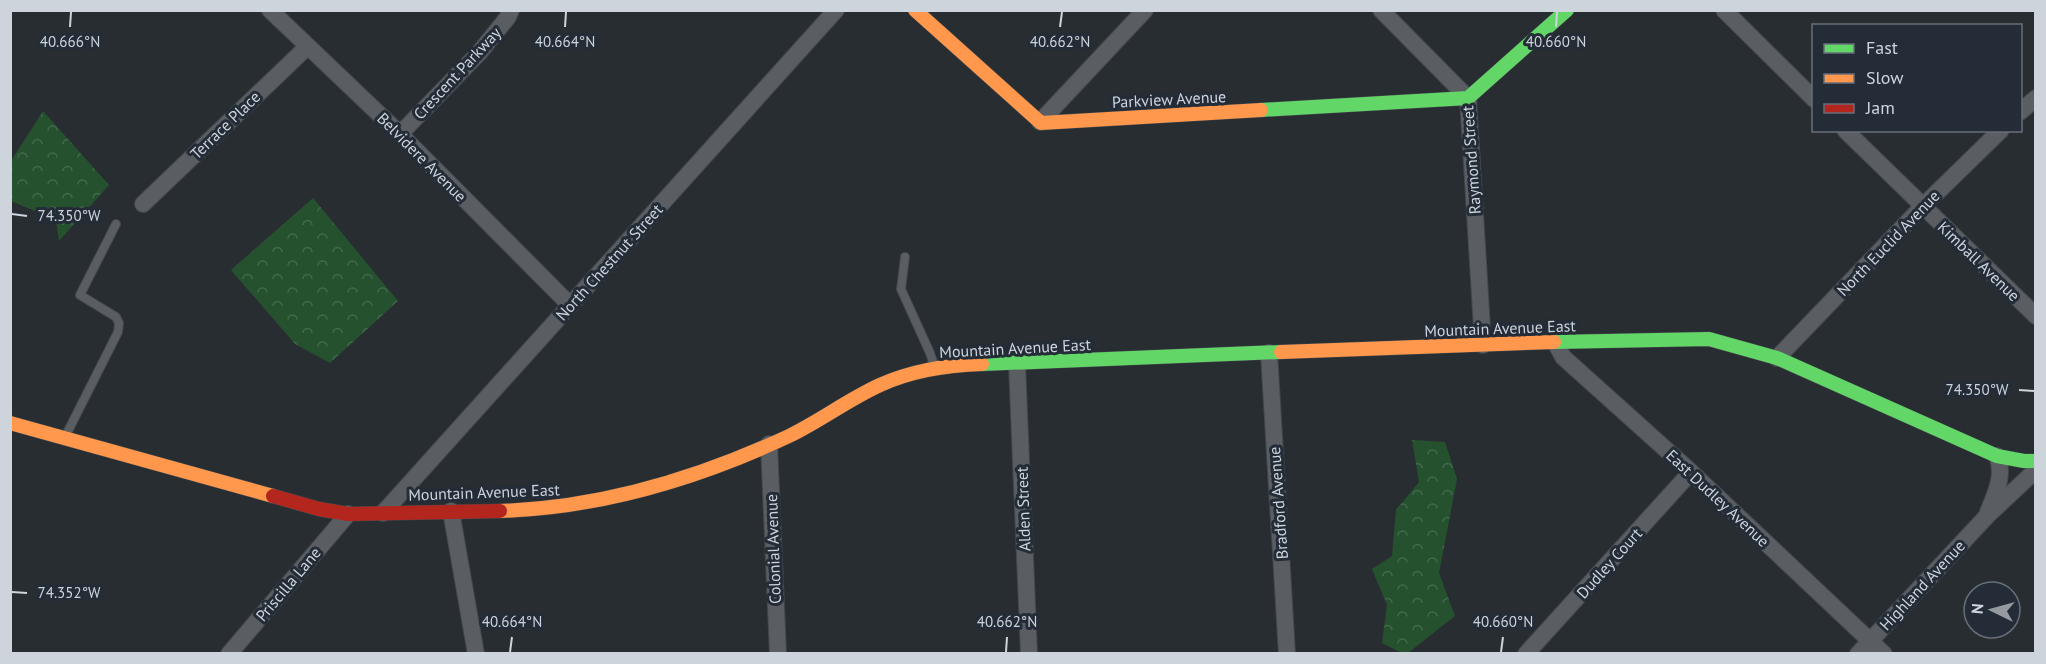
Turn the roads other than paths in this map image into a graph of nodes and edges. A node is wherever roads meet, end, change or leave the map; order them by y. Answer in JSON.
{"nodes":[{"id":1,"x":270,"y":10,"type":"edge"},
{"id":2,"x":511,"y":10,"type":"edge"},
{"id":3,"x":836,"y":10,"type":"edge"},
{"id":4,"x":915,"y":10,"type":"edge"},
{"id":5,"x":1145,"y":10,"type":"edge"},
{"id":6,"x":1381,"y":10,"type":"edge"},
{"id":7,"x":1566,"y":10,"type":"edge"},
{"id":8,"x":1724,"y":10,"type":"edge"},
{"id":9,"x":307,"y":47,"type":"junction"},
{"id":10,"x":1812,"y":97,"type":"edge"},
{"id":11,"x":1468,"y":98,"type":"junction"},
{"id":12,"x":2036,"y":98,"type":"edge"},
{"id":13,"x":2022,"y":110,"type":"edge"},
{"id":14,"x":1040,"y":122,"type":"junction"},
{"id":15,"x":1847,"y":132,"type":"edge"},
{"id":16,"x":1999,"y":132,"type":"edge"},
{"id":17,"x":400,"y":134,"type":"junction"},
{"id":18,"x":143,"y":204,"type":"dead end"},
{"id":19,"x":1922,"y":207,"type":"junction"},
{"id":20,"x":116,"y":224,"type":"dead end"},
{"id":21,"x":905,"y":256,"type":"dead end"},
{"id":22,"x":570,"y":305,"type":"junction"},
{"id":23,"x":2036,"y":316,"type":"edge"},
{"id":24,"x":1555,"y":342,"type":"junction"},
{"id":25,"x":1483,"y":345,"type":"junction"},
{"id":26,"x":1269,"y":354,"type":"junction"},
{"id":27,"x":1777,"y":358,"type":"junction"},
{"id":28,"x":1017,"y":364,"type":"junction"},
{"id":29,"x":934,"y":369,"type":"junction"},
{"id":30,"x":13,"y":427,"type":"edge"},
{"id":31,"x":65,"y":438,"type":"junction"},
{"id":32,"x":769,"y":444,"type":"junction"},
{"id":33,"x":1997,"y":456,"type":"junction"},
{"id":34,"x":2036,"y":461,"type":"edge"},
{"id":35,"x":2036,"y":470,"type":"edge"},
{"id":36,"x":1691,"y":472,"type":"junction"},
{"id":37,"x":451,"y":511,"type":"junction"},
{"id":38,"x":383,"y":513,"type":"junction"},
{"id":39,"x":348,"y":514,"type":"junction"},
{"id":40,"x":1987,"y":516,"type":"junction"},
{"id":41,"x":1870,"y":640,"type":"junction"},
{"id":42,"x":229,"y":654,"type":"edge"},
{"id":43,"x":476,"y":654,"type":"edge"},
{"id":44,"x":778,"y":654,"type":"edge"},
{"id":45,"x":1029,"y":654,"type":"edge"},
{"id":46,"x":1287,"y":654,"type":"edge"},
{"id":47,"x":1526,"y":654,"type":"edge"},
{"id":48,"x":1858,"y":654,"type":"edge"},
{"id":49,"x":1884,"y":654,"type":"edge"}],
"edges":[{"from":1,"to":9,"type":"street","name":"Belvidere Avenue"},
{"from":2,"to":17,"type":"street","name":"Crescent Parkway"},
{"from":3,"to":22,"type":"street","name":"North Chestnut Street"},
{"from":4,"to":14,"type":"street"},
{"from":5,"to":14,"type":"street"},
{"from":6,"to":11,"type":"street","name":"Raymond Street"},
{"from":7,"to":11,"type":"street"},
{"from":8,"to":10,"type":"street"},
{"from":9,"to":17,"type":"street","name":"Belvidere Avenue"},
{"from":9,"to":18,"type":"street","name":"Terrace Place"},
{"from":11,"to":14,"type":"street","name":"Parkview Avenue"},
{"from":11,"to":25,"type":"street","name":"Raymond Street"},
{"from":12,"to":13,"type":"street"},
{"from":15,"to":19,"type":"street","name":"Kimball Avenue"},
{"from":16,"to":19,"type":"street","name":"North Euclid Avenue"},
{"from":17,"to":22,"type":"street","name":"Belvidere Avenue"},
{"from":19,"to":23,"type":"street","name":"Kimball Avenue"},
{"from":19,"to":27,"type":"street","name":"North Euclid Avenue"},
{"from":20,"to":31,"type":"lane"},
{"from":21,"to":29,"type":"lane"},
{"from":22,"to":38,"type":"street","name":"North Chestnut Street"},
{"from":24,"to":25,"type":"street","name":"Mountain Avenue East"},
{"from":24,"to":27,"type":"street","name":"Mountain Avenue East"},
{"from":24,"to":36,"type":"street","name":"East Dudley Avenue"},
{"from":25,"to":26,"type":"street","name":"Mountain Avenue East"},
{"from":26,"to":28,"type":"street","name":"Mountain Avenue East"},
{"from":26,"to":46,"type":"street","name":"Bradford Avenue"},
{"from":27,"to":33,"type":"street","name":"Mountain Avenue East"},
{"from":28,"to":29,"type":"street","name":"Mountain Avenue East"},
{"from":28,"to":45,"type":"street","name":"Alden Street"},
{"from":29,"to":32,"type":"street","name":"Mountain Avenue East"},
{"from":30,"to":31,"type":"street","name":"Mountain Avenue East"},
{"from":31,"to":39,"type":"street","name":"Mountain Avenue East"},
{"from":32,"to":37,"type":"street","name":"Mountain Avenue East"},
{"from":32,"to":44,"type":"street","name":"Colonial Avenue"},
{"from":33,"to":34,"type":"street","name":"Mountain Avenue East"},
{"from":33,"to":40,"type":"street","name":"Highland Avenue"},
{"from":35,"to":40,"type":"street","name":"Highland Avenue"},
{"from":36,"to":41,"type":"street","name":"East Dudley Avenue"},
{"from":36,"to":47,"type":"street","name":"Dudley Court"},
{"from":37,"to":38,"type":"street","name":"Mountain Avenue East"},
{"from":37,"to":43,"type":"street"},
{"from":38,"to":39,"type":"street","name":"Mountain Avenue East"},
{"from":39,"to":42,"type":"street","name":"Priscilla Lane"},
{"from":40,"to":41,"type":"street","name":"Highland Avenue"},
{"from":41,"to":48,"type":"street","name":"Highland Avenue"},
{"from":41,"to":49,"type":"street","name":"East Dudley Avenue"}]}
